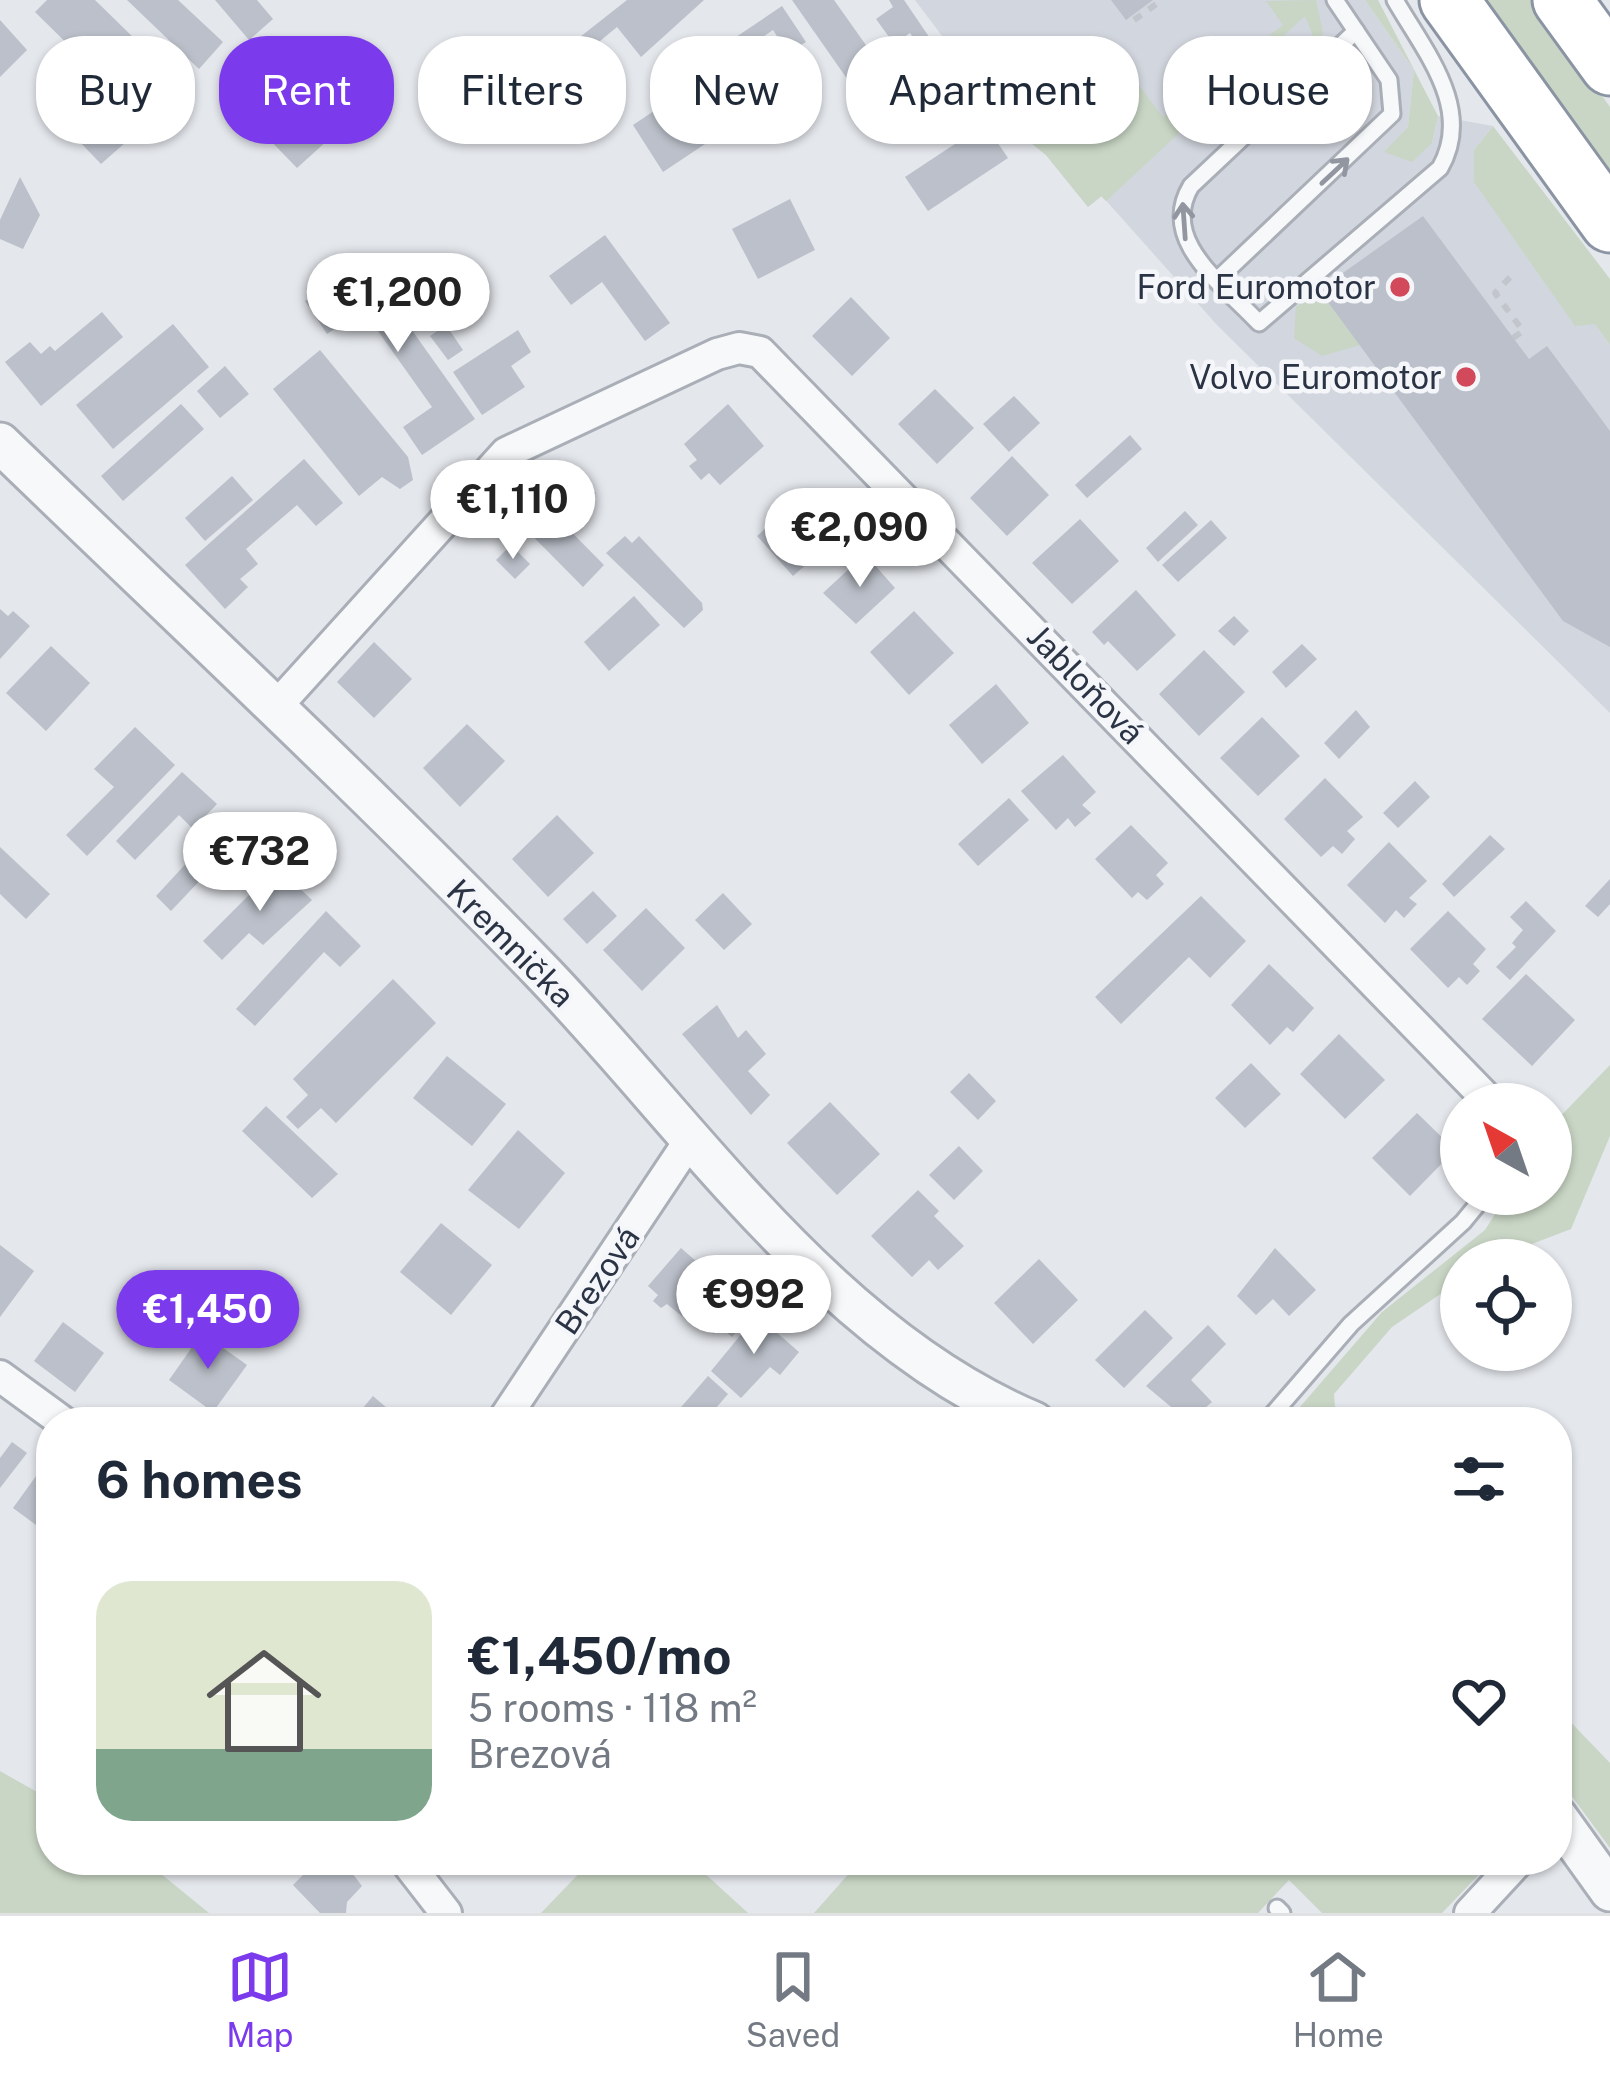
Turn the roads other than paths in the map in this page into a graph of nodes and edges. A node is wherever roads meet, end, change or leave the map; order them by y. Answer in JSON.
{"nodes":[{"id":1,"x":1335,"y":0,"type":"edge"},
{"id":2,"x":1395,"y":0,"type":"edge"},
{"id":3,"x":1449,"y":0,"type":"edge"},
{"id":4,"x":1562,"y":0,"type":"edge"},
{"id":5,"x":1356,"y":31,"type":"junction"},
{"id":6,"x":1610,"y":66,"type":"edge"},
{"id":7,"x":1610,"y":223,"type":"edge"},
{"id":8,"x":1218,"y":279,"type":"junction"},
{"id":9,"x":0,"y":443,"type":"edge"},
{"id":10,"x":274,"y":710,"type":"junction"},
{"id":11,"x":1472,"y":1083,"type":"edge"},
{"id":12,"x":692,"y":1137,"type":"junction"},
{"id":13,"x":1469,"y":1215,"type":"edge"},
{"id":14,"x":0,"y":1376,"type":"edge"},
{"id":15,"x":42,"y":1407,"type":"edge"},
{"id":16,"x":512,"y":1407,"type":"edge"},
{"id":17,"x":998,"y":1407,"type":"edge"},
{"id":18,"x":1279,"y":1407,"type":"edge"},
{"id":19,"x":1572,"y":1838,"type":"edge"},
{"id":20,"x":417,"y":1875,"type":"edge"},
{"id":21,"x":1508,"y":1875,"type":"edge"},
{"id":22,"x":1610,"y":1892,"type":"edge"},
{"id":23,"x":1481,"y":1910,"type":"edge"},
{"id":24,"x":446,"y":1913,"type":"edge"}],
"edges":[{"from":1,"to":5,"type":"lane"},
{"from":2,"to":8,"type":"lane"},
{"from":3,"to":7,"type":"highway"},
{"from":4,"to":6,"type":"highway"},
{"from":8,"to":5,"type":"lane","one_way":true},
{"from":8,"to":5,"type":"lane","one_way":true},
{"from":9,"to":10,"type":"street","name":"Kremnička"},
{"from":10,"to":11,"type":"street","name":"Jabloňová"},
{"from":10,"to":12,"type":"street","name":"Kremnička"},
{"from":12,"to":16,"type":"street","name":"Brezová"},
{"from":12,"to":17,"type":"street","name":"Kremnička"},
{"from":13,"to":18,"type":"lane"},
{"from":14,"to":15,"type":"street"},
{"from":19,"to":22,"type":"street"},
{"from":20,"to":24,"type":"street"},
{"from":21,"to":23,"type":"street"}]}
